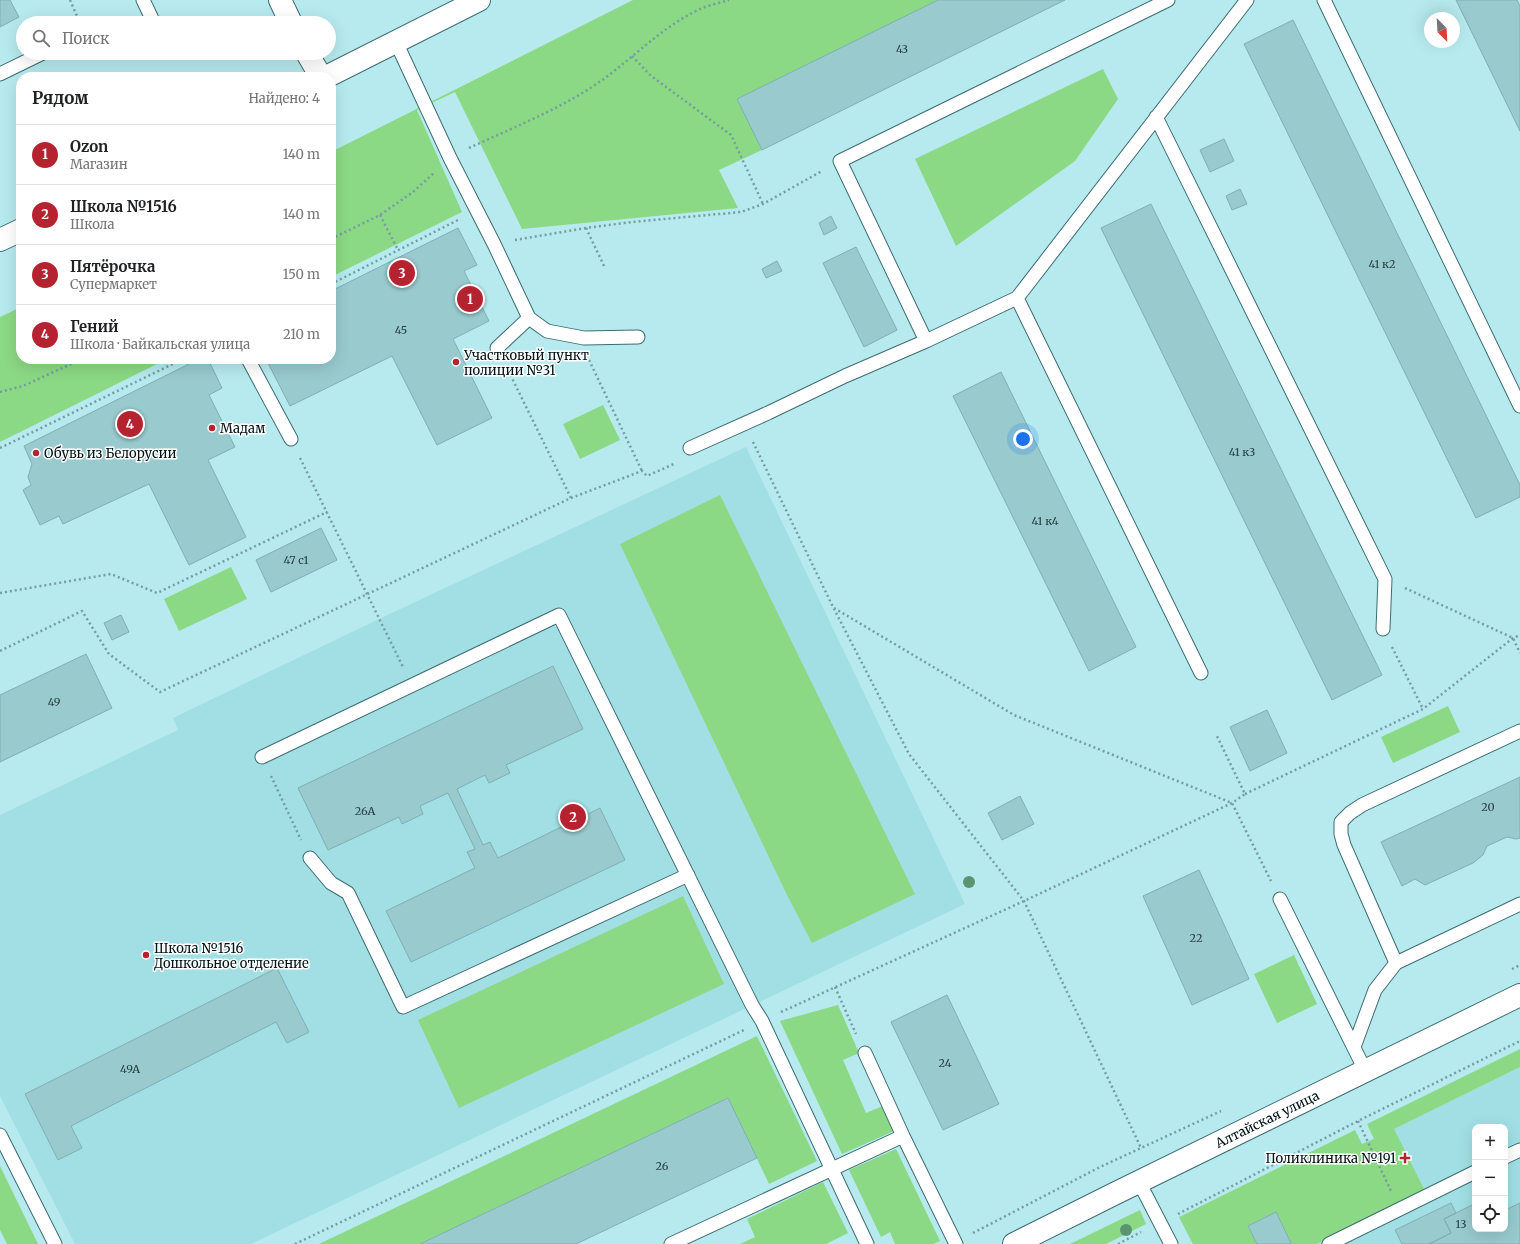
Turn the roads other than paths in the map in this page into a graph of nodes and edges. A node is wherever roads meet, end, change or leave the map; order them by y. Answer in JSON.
{"nodes":[{"id":1,"x":143,"y":0,"type":"edge"},
{"id":2,"x":280,"y":0,"type":"edge"},
{"id":3,"x":479,"y":0,"type":"edge"},
{"id":4,"x":1168,"y":0,"type":"edge"},
{"id":5,"x":1247,"y":0,"type":"edge"},
{"id":6,"x":1324,"y":0,"type":"edge"},
{"id":7,"x":151,"y":16,"type":"edge"},
{"id":8,"x":288,"y":16,"type":"edge"},
{"id":9,"x":396,"y":42,"type":"junction"},
{"id":10,"x":29,"y":60,"type":"edge"},
{"id":11,"x":311,"y":60,"type":"edge"},
{"id":12,"x":318,"y":72,"type":"edge"},
{"id":13,"x":336,"y":72,"type":"edge"},
{"id":14,"x":0,"y":74,"type":"edge"},
{"id":15,"x":1156,"y":117,"type":"junction"},
{"id":16,"x":16,"y":232,"type":"edge"},
{"id":17,"x":0,"y":240,"type":"edge"},
{"id":18,"x":1017,"y":298,"type":"junction"},
{"id":19,"x":529,"y":318,"type":"junction"},
{"id":20,"x":638,"y":338,"type":"dead end"},
{"id":21,"x":926,"y":341,"type":"junction"},
{"id":22,"x":497,"y":348,"type":"road end"},
{"id":23,"x":251,"y":364,"type":"edge"},
{"id":24,"x":1520,"y":406,"type":"edge"},
{"id":25,"x":290,"y":439,"type":"road end"},
{"id":26,"x":690,"y":448,"type":"dead end"},
{"id":27,"x":1383,"y":629,"type":"road end"},
{"id":28,"x":1201,"y":673,"type":"dead end"},
{"id":29,"x":1520,"y":731,"type":"edge"},
{"id":30,"x":262,"y":757,"type":"road end"},
{"id":31,"x":310,"y":858,"type":"road end"},
{"id":32,"x":688,"y":875,"type":"junction"},
{"id":33,"x":1280,"y":900,"type":"road end"},
{"id":34,"x":1520,"y":904,"type":"edge"},
{"id":35,"x":1396,"y":963,"type":"junction"},
{"id":36,"x":1520,"y":995,"type":"edge"},
{"id":37,"x":1354,"y":1047,"type":"junction"},
{"id":38,"x":865,"y":1053,"type":"road end"},
{"id":39,"x":1366,"y":1072,"type":"junction"},
{"id":40,"x":0,"y":1135,"type":"edge"},
{"id":41,"x":903,"y":1136,"type":"junction"},
{"id":42,"x":1520,"y":1150,"type":"edge"},
{"id":43,"x":1508,"y":1156,"type":"edge"},
{"id":44,"x":831,"y":1168,"type":"junction"},
{"id":45,"x":1472,"y":1173,"type":"edge"},
{"id":46,"x":1139,"y":1182,"type":"junction"},
{"id":47,"x":55,"y":1244,"type":"edge"},
{"id":48,"x":671,"y":1244,"type":"edge"},
{"id":49,"x":867,"y":1244,"type":"edge"},
{"id":50,"x":956,"y":1244,"type":"edge"},
{"id":51,"x":1014,"y":1244,"type":"edge"},
{"id":52,"x":1171,"y":1244,"type":"edge"},
{"id":53,"x":1329,"y":1244,"type":"edge"}],
"edges":[{"from":1,"to":7,"type":"lane"},
{"from":2,"to":8,"type":"street"},
{"from":3,"to":9,"type":"street"},
{"from":4,"to":21,"type":"lane"},
{"from":5,"to":15,"type":"lane"},
{"from":6,"to":24,"type":"lane"},
{"from":9,"to":13,"type":"street"},
{"from":9,"to":19,"type":"lane"},
{"from":10,"to":14,"type":"lane"},
{"from":11,"to":12,"type":"street"},
{"from":15,"to":18,"type":"lane"},
{"from":15,"to":27,"type":"lane"},
{"from":16,"to":17,"type":"street"},
{"from":18,"to":21,"type":"lane"},
{"from":18,"to":28,"type":"lane"},
{"from":19,"to":20,"type":"lane"},
{"from":19,"to":22,"type":"lane"},
{"from":21,"to":26,"type":"lane"},
{"from":23,"to":25,"type":"lane"},
{"from":29,"to":35,"type":"lane"},
{"from":30,"to":32,"type":"lane"},
{"from":31,"to":32,"type":"lane"},
{"from":32,"to":44,"type":"lane"},
{"from":33,"to":37,"type":"lane"},
{"from":34,"to":35,"type":"lane"},
{"from":35,"to":37,"type":"lane"},
{"from":36,"to":39,"type":"street","name":"Алтайская улица"},
{"from":37,"to":39,"type":"lane"},
{"from":38,"to":41,"type":"lane"},
{"from":39,"to":46,"type":"street","name":"Алтайская улица"},
{"from":40,"to":47,"type":"lane"},
{"from":41,"to":44,"type":"lane"},
{"from":41,"to":50,"type":"lane"},
{"from":42,"to":43,"type":"lane"},
{"from":44,"to":48,"type":"lane"},
{"from":44,"to":49,"type":"lane"},
{"from":45,"to":53,"type":"lane"},
{"from":46,"to":51,"type":"street","name":"Алтайская улица"},
{"from":46,"to":52,"type":"lane"}]}
